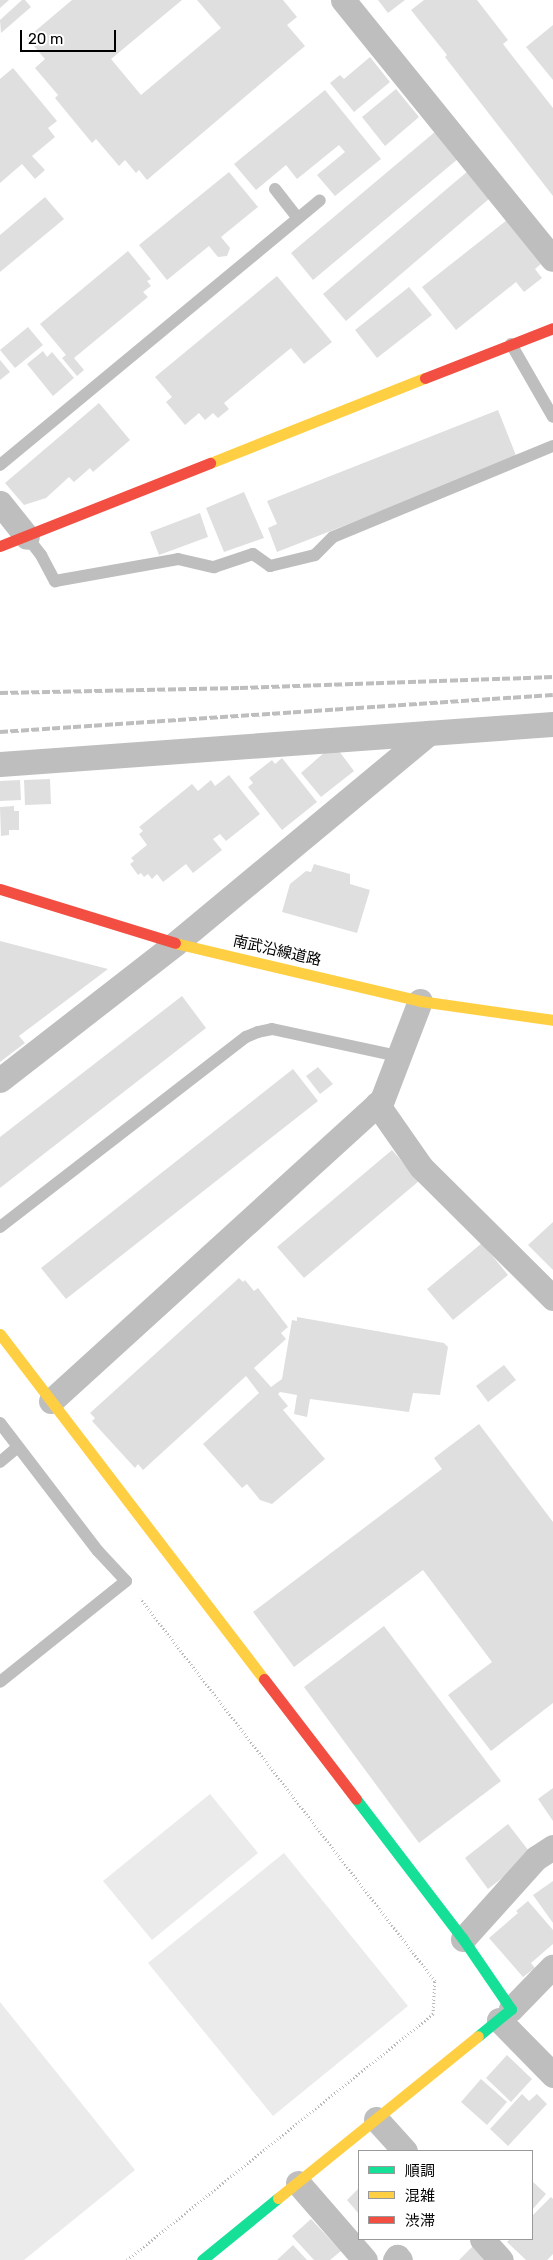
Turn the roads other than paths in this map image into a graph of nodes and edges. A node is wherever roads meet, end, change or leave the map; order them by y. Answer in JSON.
{"nodes":[{"id":1,"x":343,"y":0,"type":"edge"},
{"id":2,"x":275,"y":189,"type":"dead end"},
{"id":3,"x":320,"y":200,"type":"dead end"},
{"id":4,"x":298,"y":218,"type":"junction"},
{"id":5,"x":553,"y":259,"type":"edge"},
{"id":6,"x":553,"y":328,"type":"edge"},
{"id":7,"x":511,"y":344,"type":"junction"},
{"id":8,"x":553,"y":417,"type":"edge"},
{"id":9,"x":553,"y":446,"type":"edge"},
{"id":10,"x":0,"y":465,"type":"edge"},
{"id":11,"x":0,"y":503,"type":"edge"},
{"id":12,"x":27,"y":537,"type":"junction"},
{"id":13,"x":0,"y":546,"type":"edge"},
{"id":14,"x":553,"y":724,"type":"edge"},
{"id":15,"x":428,"y":733,"type":"junction"},
{"id":16,"x":0,"y":764,"type":"edge"},
{"id":17,"x":0,"y":890,"type":"edge"},
{"id":18,"x":176,"y":943,"type":"junction"},
{"id":19,"x":420,"y":1001,"type":"junction"},
{"id":20,"x":553,"y":1020,"type":"edge"},
{"id":21,"x":398,"y":1056,"type":"junction"},
{"id":22,"x":0,"y":1080,"type":"edge"},
{"id":23,"x":377,"y":1104,"type":"junction"},
{"id":24,"x":0,"y":1227,"type":"edge"},
{"id":25,"x":553,"y":1298,"type":"edge"},
{"id":26,"x":0,"y":1334,"type":"edge"},
{"id":27,"x":51,"y":1401,"type":"junction"},
{"id":28,"x":0,"y":1423,"type":"edge"},
{"id":29,"x":18,"y":1447,"type":"junction"},
{"id":30,"x":0,"y":1462,"type":"edge"},
{"id":31,"x":0,"y":1682,"type":"edge"},
{"id":32,"x":553,"y":1847,"type":"edge"},
{"id":33,"x":463,"y":1939,"type":"junction"},
{"id":34,"x":553,"y":1966,"type":"edge"},
{"id":35,"x":505,"y":2014,"type":"junction"},
{"id":36,"x":553,"y":2075,"type":"edge"},
{"id":37,"x":376,"y":2119,"type":"junction"},
{"id":38,"x":404,"y":2150,"type":"edge"},
{"id":39,"x":298,"y":2183,"type":"junction"},
{"id":40,"x":483,"y":2240,"type":"edge"},
{"id":41,"x":202,"y":2260,"type":"edge"},
{"id":42,"x":365,"y":2260,"type":"edge"},
{"id":43,"x":395,"y":2260,"type":"edge"},
{"id":44,"x":400,"y":2260,"type":"edge"},
{"id":45,"x":501,"y":2260,"type":"edge"}],
"edges":[{"from":1,"to":5,"type":"street"},
{"from":2,"to":4,"type":"lane"},
{"from":3,"to":4,"type":"lane"},
{"from":4,"to":10,"type":"lane"},
{"from":6,"to":7,"type":"street"},
{"from":7,"to":8,"type":"lane"},
{"from":7,"to":12,"type":"street"},
{"from":9,"to":12,"type":"lane"},
{"from":11,"to":12,"type":"street"},
{"from":12,"to":13,"type":"street"},
{"from":14,"to":15,"type":"street"},
{"from":15,"to":16,"type":"street"},
{"from":15,"to":18,"type":"street"},
{"from":17,"to":18,"type":"street","name":"南武沿線道路"},
{"from":18,"to":19,"type":"street","name":"南武沿線道路"},
{"from":18,"to":22,"type":"street"},
{"from":19,"to":20,"type":"street","name":"南武沿線道路"},
{"from":19,"to":21,"type":"street"},
{"from":21,"to":23,"type":"street"},
{"from":21,"to":24,"type":"lane"},
{"from":23,"to":25,"type":"street"},
{"from":23,"to":27,"type":"street"},
{"from":26,"to":27,"type":"street"},
{"from":27,"to":33,"type":"street"},
{"from":28,"to":29,"type":"lane"},
{"from":29,"to":30,"type":"lane"},
{"from":29,"to":31,"type":"lane"},
{"from":32,"to":33,"type":"street"},
{"from":33,"to":35,"type":"street"},
{"from":34,"to":35,"type":"street"},
{"from":35,"to":36,"type":"street"},
{"from":35,"to":37,"type":"street"},
{"from":37,"to":38,"type":"street"},
{"from":37,"to":39,"type":"street"},
{"from":39,"to":41,"type":"street"},
{"from":39,"to":42,"type":"street"},
{"from":40,"to":45,"type":"street"},
{"from":43,"to":44,"type":"street"}]}
